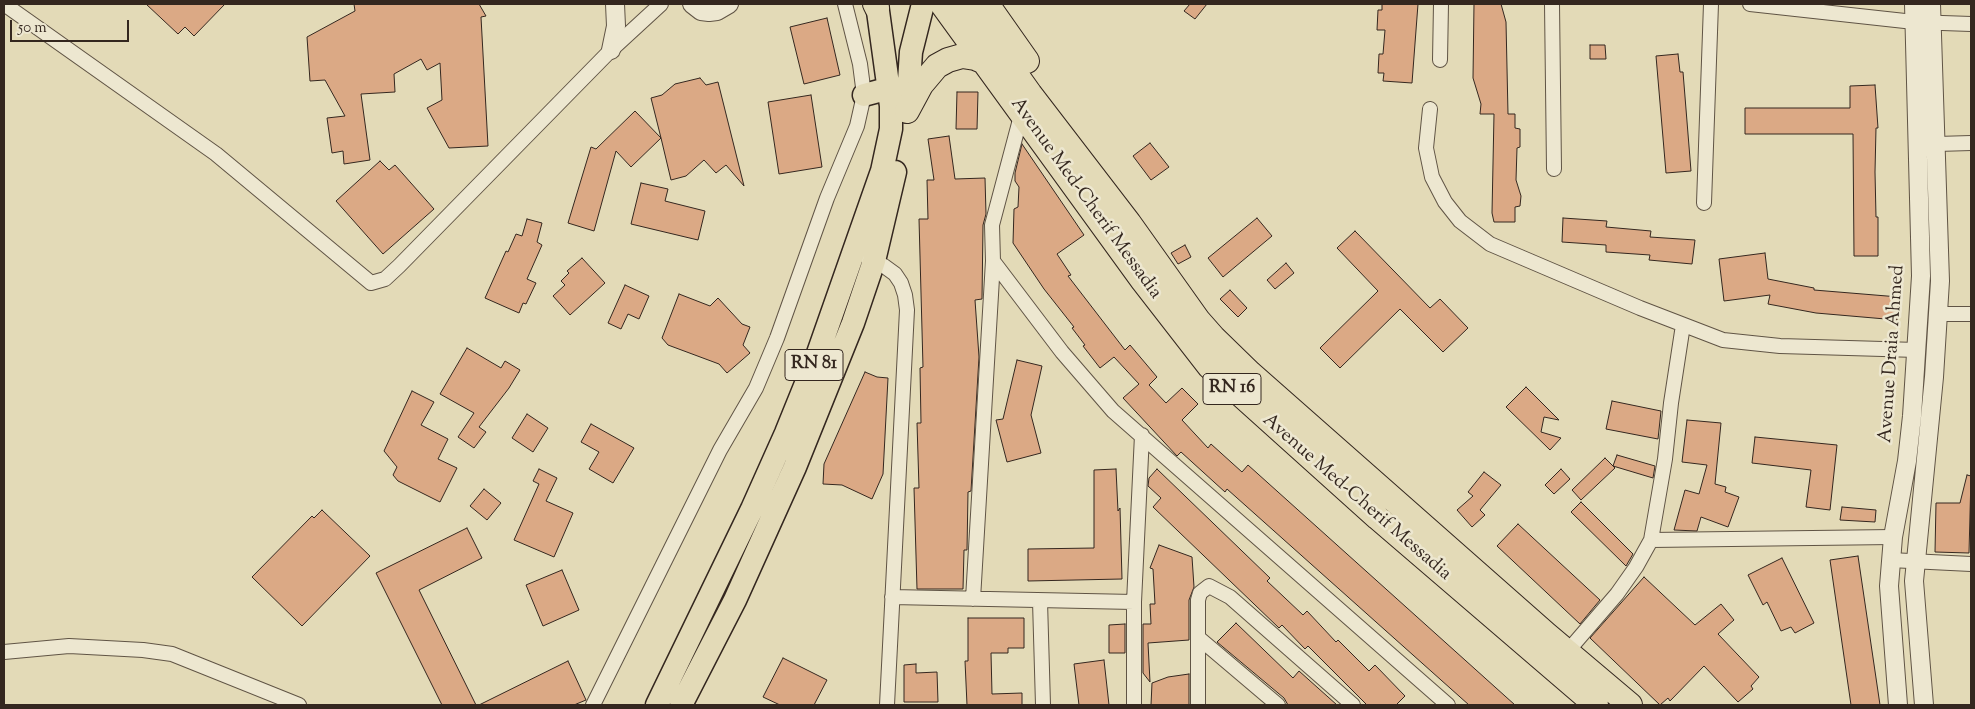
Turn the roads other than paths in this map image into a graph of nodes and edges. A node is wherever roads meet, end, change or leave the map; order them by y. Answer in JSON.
{"nodes":[{"id":1,"x":4,"y":4,"type":"edge"},
{"id":2,"x":615,"y":4,"type":"edge"},
{"id":3,"x":661,"y":4,"type":"edge"},
{"id":4,"x":692,"y":4,"type":"edge"},
{"id":5,"x":845,"y":4,"type":"edge"},
{"id":6,"x":923,"y":4,"type":"edge"},
{"id":7,"x":942,"y":4,"type":"edge"},
{"id":8,"x":966,"y":4,"type":"edge"},
{"id":9,"x":987,"y":4,"type":"edge"},
{"id":10,"x":1441,"y":4,"type":"edge"},
{"id":11,"x":1552,"y":4,"type":"edge"},
{"id":12,"x":1711,"y":4,"type":"edge"},
{"id":13,"x":1750,"y":4,"type":"edge"},
{"id":14,"x":1914,"y":4,"type":"edge"},
{"id":15,"x":1931,"y":4,"type":"edge"},
{"id":16,"x":731,"y":5,"type":"edge"},
{"id":17,"x":876,"y":5,"type":"edge"},
{"id":18,"x":1923,"y":22,"type":"junction"},
{"id":19,"x":1971,"y":24,"type":"edge"},
{"id":20,"x":612,"y":50,"type":"junction"},
{"id":21,"x":1440,"y":60,"type":"dead end"},
{"id":22,"x":987,"y":63,"type":"junction"},
{"id":23,"x":890,"y":88,"type":"junction"},
{"id":24,"x":864,"y":94,"type":"junction"},
{"id":25,"x":1430,"y":109,"type":"dead end"},
{"id":26,"x":907,"y":111,"type":"junction"},
{"id":27,"x":1022,"y":112,"type":"junction"},
{"id":28,"x":1937,"y":144,"type":"junction"},
{"id":29,"x":1971,"y":144,"type":"edge"},
{"id":30,"x":1554,"y":169,"type":"dead end"},
{"id":31,"x":1704,"y":203,"type":"dead end"},
{"id":32,"x":1129,"y":223,"type":"junction"},
{"id":33,"x":864,"y":257,"type":"junction"},
{"id":34,"x":993,"y":261,"type":"junction"},
{"id":35,"x":1938,"y":314,"type":"junction"},
{"id":36,"x":1971,"y":314,"type":"edge"},
{"id":37,"x":1683,"y":325,"type":"junction"},
{"id":38,"x":1917,"y":350,"type":"junction"},
{"id":39,"x":1142,"y":435,"type":"junction"},
{"id":40,"x":1894,"y":537,"type":"junction"},
{"id":41,"x":1651,"y":540,"type":"junction"},
{"id":42,"x":1890,"y":560,"type":"junction"},
{"id":43,"x":1915,"y":561,"type":"junction"},
{"id":44,"x":1971,"y":564,"type":"edge"},
{"id":45,"x":892,"y":597,"type":"junction"},
{"id":46,"x":973,"y":599,"type":"junction"},
{"id":47,"x":1040,"y":601,"type":"junction"},
{"id":48,"x":1134,"y":602,"type":"junction"},
{"id":49,"x":1200,"y":639,"type":"junction"},
{"id":50,"x":4,"y":652,"type":"edge"},
{"id":51,"x":1567,"y":652,"type":"junction"},
{"id":52,"x":299,"y":705,"type":"edge"},
{"id":53,"x":593,"y":705,"type":"edge"},
{"id":54,"x":657,"y":705,"type":"edge"},
{"id":55,"x":681,"y":705,"type":"edge"},
{"id":56,"x":887,"y":705,"type":"edge"},
{"id":57,"x":1043,"y":705,"type":"edge"},
{"id":58,"x":1134,"y":705,"type":"edge"},
{"id":59,"x":1198,"y":705,"type":"edge"},
{"id":60,"x":1278,"y":705,"type":"edge"},
{"id":61,"x":1353,"y":705,"type":"edge"},
{"id":62,"x":1448,"y":705,"type":"edge"},
{"id":63,"x":1596,"y":705,"type":"edge"},
{"id":64,"x":1630,"y":705,"type":"edge"},
{"id":65,"x":1898,"y":705,"type":"edge"},
{"id":66,"x":1924,"y":705,"type":"edge"}],
"edges":[{"from":1,"to":20,"type":"street"},
{"from":2,"to":20,"type":"street"},
{"from":3,"to":20,"type":"street"},
{"from":4,"to":16,"type":"street"},
{"from":5,"to":24,"type":"street"},
{"from":6,"to":26,"type":"main road","number":"RN 81"},
{"from":7,"to":22,"type":"highway","name":"Avenue Med-Cherif Messadia","number":"RN 16"},
{"from":8,"to":32,"type":"highway","number":"RN 16"},
{"from":9,"to":32,"type":"highway"},
{"from":10,"to":21,"type":"street"},
{"from":11,"to":30,"type":"street"},
{"from":12,"to":31,"type":"street"},
{"from":13,"to":18,"type":"street"},
{"from":14,"to":18,"type":"street","name":"Avenue Draia Ahmed"},
{"from":15,"to":18,"type":"street","name":"Avenue Draia Ahmed"},
{"from":17,"to":23,"type":"main road","number":"RN 81"},
{"from":18,"to":19,"type":"street"},
{"from":18,"to":28,"type":"street","name":"Avenue Draia Ahmed"},
{"from":18,"to":38,"type":"street","name":"Avenue Draia Ahmed"},
{"from":22,"to":26,"type":"highway"},
{"from":22,"to":27,"type":"highway","name":"Avenue Med-Cherif Messadia","number":"RN 16"},
{"from":23,"to":24,"type":"main road"},
{"from":23,"to":33,"type":"main road","number":"RN 81"},
{"from":24,"to":53,"type":"street"},
{"from":25,"to":37,"type":"street"},
{"from":26,"to":33,"type":"main road","number":"RN 81"},
{"from":27,"to":34,"type":"street"},
{"from":27,"to":63,"type":"highway","name":"Avenue Med-Cherif Messadia","number":"RN 16"},
{"from":28,"to":29,"type":"street"},
{"from":28,"to":35,"type":"street","name":"Avenue Draia Ahmed"},
{"from":32,"to":51,"type":"highway","name":"Avenue Med-Cherif Messadia","number":"RN 16"},
{"from":33,"to":45,"type":"street"},
{"from":33,"to":54,"type":"main road","number":"RN 81"},
{"from":33,"to":55,"type":"main road","number":"RN 81"},
{"from":34,"to":39,"type":"street"},
{"from":34,"to":46,"type":"street"},
{"from":35,"to":36,"type":"street"},
{"from":35,"to":43,"type":"street","name":"Avenue Draia Ahmed"},
{"from":37,"to":38,"type":"street"},
{"from":37,"to":41,"type":"street"},
{"from":38,"to":40,"type":"street","name":"Avenue Draia Ahmed"},
{"from":39,"to":48,"type":"street"},
{"from":39,"to":62,"type":"street"},
{"from":40,"to":41,"type":"street"},
{"from":40,"to":42,"type":"street","name":"Avenue Draia Ahmed"},
{"from":41,"to":51,"type":"street"},
{"from":42,"to":43,"type":"street"},
{"from":42,"to":65,"type":"street","name":"Avenue Draia Ahmed"},
{"from":43,"to":44,"type":"street"},
{"from":43,"to":66,"type":"street","name":"Avenue Draia Ahmed"},
{"from":45,"to":46,"type":"street"},
{"from":45,"to":56,"type":"street"},
{"from":46,"to":47,"type":"street"},
{"from":47,"to":48,"type":"street"},
{"from":47,"to":57,"type":"street"},
{"from":48,"to":58,"type":"street"},
{"from":49,"to":59,"type":"street"},
{"from":49,"to":60,"type":"street"},
{"from":49,"to":61,"type":"street"},
{"from":50,"to":52,"type":"street"},
{"from":51,"to":64,"type":"highway","name":"Avenue Med-Cherif Messadia","number":"RN 16"}]}
